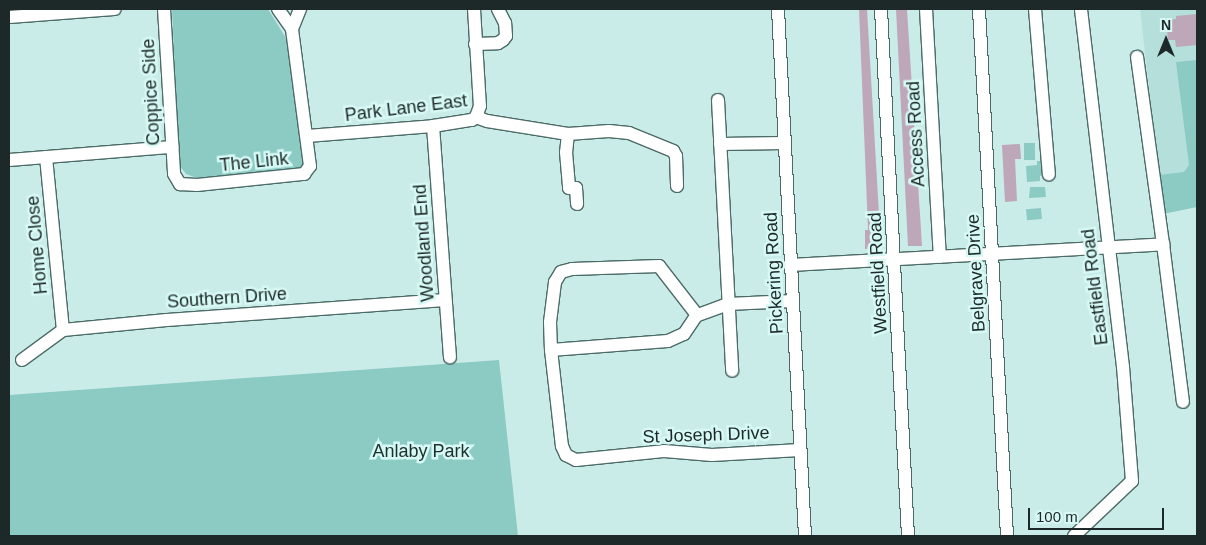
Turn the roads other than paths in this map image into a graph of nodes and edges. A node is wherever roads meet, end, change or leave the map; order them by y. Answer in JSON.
{"nodes":[{"id":1,"x":115,"y":9,"type":"edge"},
{"id":2,"x":164,"y":9,"type":"edge"},
{"id":3,"x":278,"y":9,"type":"edge"},
{"id":4,"x":300,"y":9,"type":"edge"},
{"id":5,"x":474,"y":9,"type":"edge"},
{"id":6,"x":498,"y":9,"type":"edge"},
{"id":7,"x":778,"y":9,"type":"edge"},
{"id":8,"x":881,"y":9,"type":"edge"},
{"id":9,"x":926,"y":9,"type":"edge"},
{"id":10,"x":979,"y":9,"type":"edge"},
{"id":11,"x":1035,"y":9,"type":"edge"},
{"id":12,"x":1081,"y":9,"type":"edge"},
{"id":13,"x":9,"y":17,"type":"edge"},
{"id":14,"x":292,"y":29,"type":"junction"},
{"id":15,"x":475,"y":44,"type":"junction"},
{"id":16,"x":1137,"y":56,"type":"dead end"},
{"id":17,"x":718,"y":100,"type":"dead end"},
{"id":18,"x":476,"y":117,"type":"junction"},
{"id":19,"x":433,"y":126,"type":"junction"},
{"id":20,"x":568,"y":134,"type":"junction"},
{"id":21,"x":307,"y":136,"type":"junction"},
{"id":22,"x":784,"y":143,"type":"junction"},
{"id":23,"x":720,"y":144,"type":"junction"},
{"id":24,"x":172,"y":147,"type":"junction"},
{"id":25,"x":46,"y":157,"type":"junction"},
{"id":26,"x":9,"y":160,"type":"edge"},
{"id":27,"x":174,"y":174,"type":"joint"},
{"id":28,"x":1049,"y":174,"type":"dead end"},
{"id":29,"x":677,"y":186,"type":"dead end"},
{"id":30,"x":577,"y":204,"type":"dead end"},
{"id":31,"x":1163,"y":244,"type":"junction"},
{"id":32,"x":1108,"y":248,"type":"junction"},
{"id":33,"x":992,"y":254,"type":"junction"},
{"id":34,"x":940,"y":257,"type":"junction"},
{"id":35,"x":895,"y":260,"type":"junction"},
{"id":36,"x":792,"y":265,"type":"junction"},
{"id":37,"x":445,"y":300,"type":"junction"},
{"id":38,"x":792,"y":301,"type":"junction"},
{"id":39,"x":728,"y":304,"type":"junction"},
{"id":40,"x":697,"y":316,"type":"junction"},
{"id":41,"x":63,"y":330,"type":"junction"},
{"id":42,"x":551,"y":350,"type":"junction"},
{"id":43,"x":450,"y":357,"type":"dead end"},
{"id":44,"x":22,"y":360,"type":"dead end"},
{"id":45,"x":732,"y":371,"type":"dead end"},
{"id":46,"x":1183,"y":402,"type":"dead end"},
{"id":47,"x":800,"y":450,"type":"junction"},
{"id":48,"x":805,"y":536,"type":"edge"},
{"id":49,"x":908,"y":536,"type":"edge"},
{"id":50,"x":1007,"y":536,"type":"edge"},
{"id":51,"x":1074,"y":536,"type":"edge"}],
"edges":[{"from":1,"to":13,"type":"street"},
{"from":2,"to":24,"type":"street","name":"Coppice Side"},
{"from":3,"to":14,"type":"street"},
{"from":4,"to":14,"type":"street"},
{"from":5,"to":15,"type":"street"},
{"from":6,"to":15,"type":"street"},
{"from":7,"to":22,"type":"street","name":"Pickering Road"},
{"from":8,"to":35,"type":"street","name":"Westfield Road"},
{"from":9,"to":34,"type":"street","name":"Access Road"},
{"from":10,"to":33,"type":"street","name":"Belgrave Drive"},
{"from":11,"to":28,"type":"street"},
{"from":12,"to":32,"type":"street","name":"Eastfield Road"},
{"from":14,"to":21,"type":"street"},
{"from":15,"to":18,"type":"street"},
{"from":16,"to":31,"type":"street"},
{"from":17,"to":23,"type":"street"},
{"from":18,"to":19,"type":"street","name":"Park Lane East"},
{"from":18,"to":20,"type":"street","name":"Park Lane East"},
{"from":19,"to":21,"type":"street","name":"Park Lane East"},
{"from":19,"to":37,"type":"street","name":"Woodland End"},
{"from":20,"to":29,"type":"street","name":"Park Lane East"},
{"from":20,"to":30,"type":"street"},
{"from":21,"to":27,"type":"street","name":"The Link"},
{"from":22,"to":23,"type":"street"},
{"from":22,"to":36,"type":"street","name":"Pickering Road"},
{"from":23,"to":39,"type":"street"},
{"from":24,"to":25,"type":"street"},
{"from":24,"to":27,"type":"street","name":"Coppice Side"},
{"from":25,"to":26,"type":"street"},
{"from":25,"to":41,"type":"street","name":"Home Close"},
{"from":31,"to":32,"type":"street"},
{"from":31,"to":46,"type":"street"},
{"from":32,"to":33,"type":"street"},
{"from":32,"to":51,"type":"street","name":"Eastfield Road"},
{"from":33,"to":34,"type":"street"},
{"from":33,"to":50,"type":"street","name":"Belgrave Drive"},
{"from":34,"to":35,"type":"street"},
{"from":35,"to":36,"type":"street"},
{"from":35,"to":49,"type":"street","name":"Westfield Road"},
{"from":36,"to":38,"type":"street","name":"Pickering Road"},
{"from":37,"to":41,"type":"street","name":"Southern Drive"},
{"from":37,"to":43,"type":"street","name":"Woodland End"},
{"from":38,"to":39,"type":"street"},
{"from":38,"to":47,"type":"street","name":"Pickering Road"},
{"from":39,"to":40,"type":"street"},
{"from":39,"to":45,"type":"street"},
{"from":40,"to":42,"type":"street"},
{"from":40,"to":42,"type":"street"},
{"from":41,"to":44,"type":"street","name":"Southern Drive"},
{"from":42,"to":47,"type":"street","name":"St Joseph Drive"},
{"from":47,"to":48,"type":"street","name":"Pickering Road"}]}
